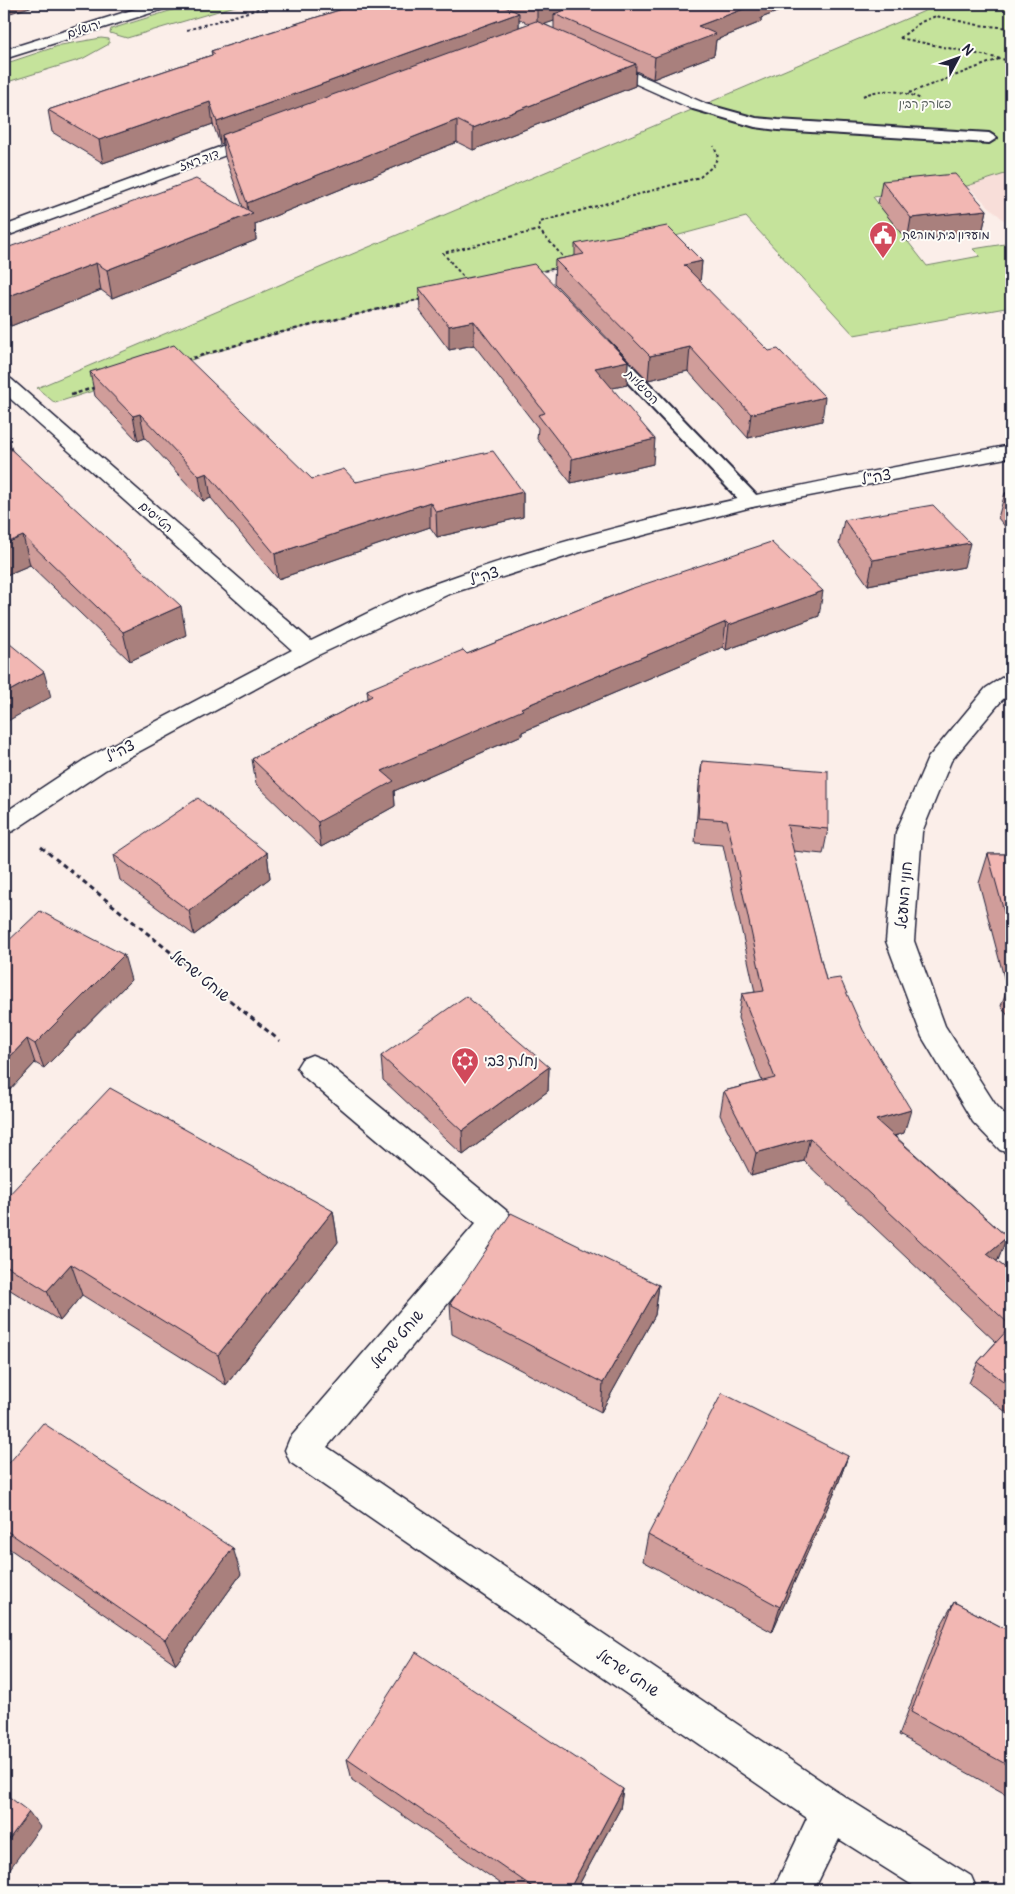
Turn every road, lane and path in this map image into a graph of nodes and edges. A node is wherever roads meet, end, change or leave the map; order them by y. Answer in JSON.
{"nodes":[{"id":1,"x":133,"y":4,"type":"edge"},
{"id":2,"x":165,"y":4,"type":"edge"},
{"id":3,"x":1011,"y":28,"type":"edge"},
{"id":4,"x":4,"y":45,"type":"edge"},
{"id":5,"x":4,"y":55,"type":"edge"},
{"id":6,"x":591,"y":58,"type":"edge"},
{"id":7,"x":999,"y":59,"type":"junction"},
{"id":8,"x":1011,"y":61,"type":"edge"},
{"id":9,"x":909,"y":93,"type":"dead end"},
{"id":10,"x":701,"y":107,"type":"junction"},
{"id":11,"x":275,"y":132,"type":"edge"},
{"id":12,"x":989,"y":138,"type":"dead end"},
{"id":13,"x":539,"y":230,"type":"junction"},
{"id":14,"x":4,"y":232,"type":"edge"},
{"id":15,"x":571,"y":265,"type":"edge"},
{"id":16,"x":562,"y":267,"type":"edge"},
{"id":17,"x":533,"y":274,"type":"edge"},
{"id":18,"x":467,"y":280,"type":"edge"},
{"id":19,"x":424,"y":298,"type":"edge"},
{"id":20,"x":588,"y":330,"type":"edge"},
{"id":21,"x":184,"y":361,"type":"edge"},
{"id":22,"x":4,"y":383,"type":"edge"},
{"id":23,"x":98,"y":387,"type":"edge"},
{"id":24,"x":31,"y":407,"type":"junction"},
{"id":25,"x":1011,"y":451,"type":"edge"},
{"id":26,"x":751,"y":501,"type":"junction"},
{"id":27,"x":308,"y":651,"type":"junction"},
{"id":28,"x":1011,"y":682,"type":"edge"},
{"id":29,"x":6,"y":823,"type":"edge"},
{"id":30,"x":312,"y":1067,"type":"joint"},
{"id":31,"x":1011,"y":1141,"type":"edge"},
{"id":32,"x":831,"y":1811,"type":"junction"},
{"id":33,"x":792,"y":1890,"type":"edge"},
{"id":34,"x":957,"y":1890,"type":"edge"}],
"edges":[{"from":1,"to":4,"type":"street","name":"ירושלים"},
{"from":2,"to":5,"type":"street","name":"ירושלים"},
{"from":3,"to":7,"type":"path"},
{"from":6,"to":10,"type":"street"},
{"from":7,"to":8,"type":"path"},
{"from":7,"to":9,"type":"path"},
{"from":10,"to":12,"type":"lane"},
{"from":10,"to":13,"type":"path"},
{"from":11,"to":14,"type":"street","name":"דוד רמז"},
{"from":13,"to":15,"type":"path"},
{"from":13,"to":18,"type":"path"},
{"from":16,"to":17,"type":"path"},
{"from":19,"to":21,"type":"path"},
{"from":20,"to":26,"type":"lane","name":"הסיגליות"},
{"from":22,"to":24,"type":"street","name":"הטייסים"},
{"from":23,"to":24,"type":"path"},
{"from":24,"to":27,"type":"street","name":"הטייסים"},
{"from":25,"to":26,"type":"street","name":"צה\"ל"},
{"from":26,"to":27,"type":"street","name":"צה\"ל"},
{"from":27,"to":29,"type":"street","name":"צה\"ל"},
{"from":28,"to":31,"type":"street","name":"חוני המעגל"},
{"from":29,"to":30,"type":"path","name":"שוחט ישראל"},
{"from":30,"to":32,"type":"street","name":"שוחט ישראל"},
{"from":32,"to":33,"type":"street"},
{"from":32,"to":34,"type":"street","name":"שוחט ישראל"}]}
